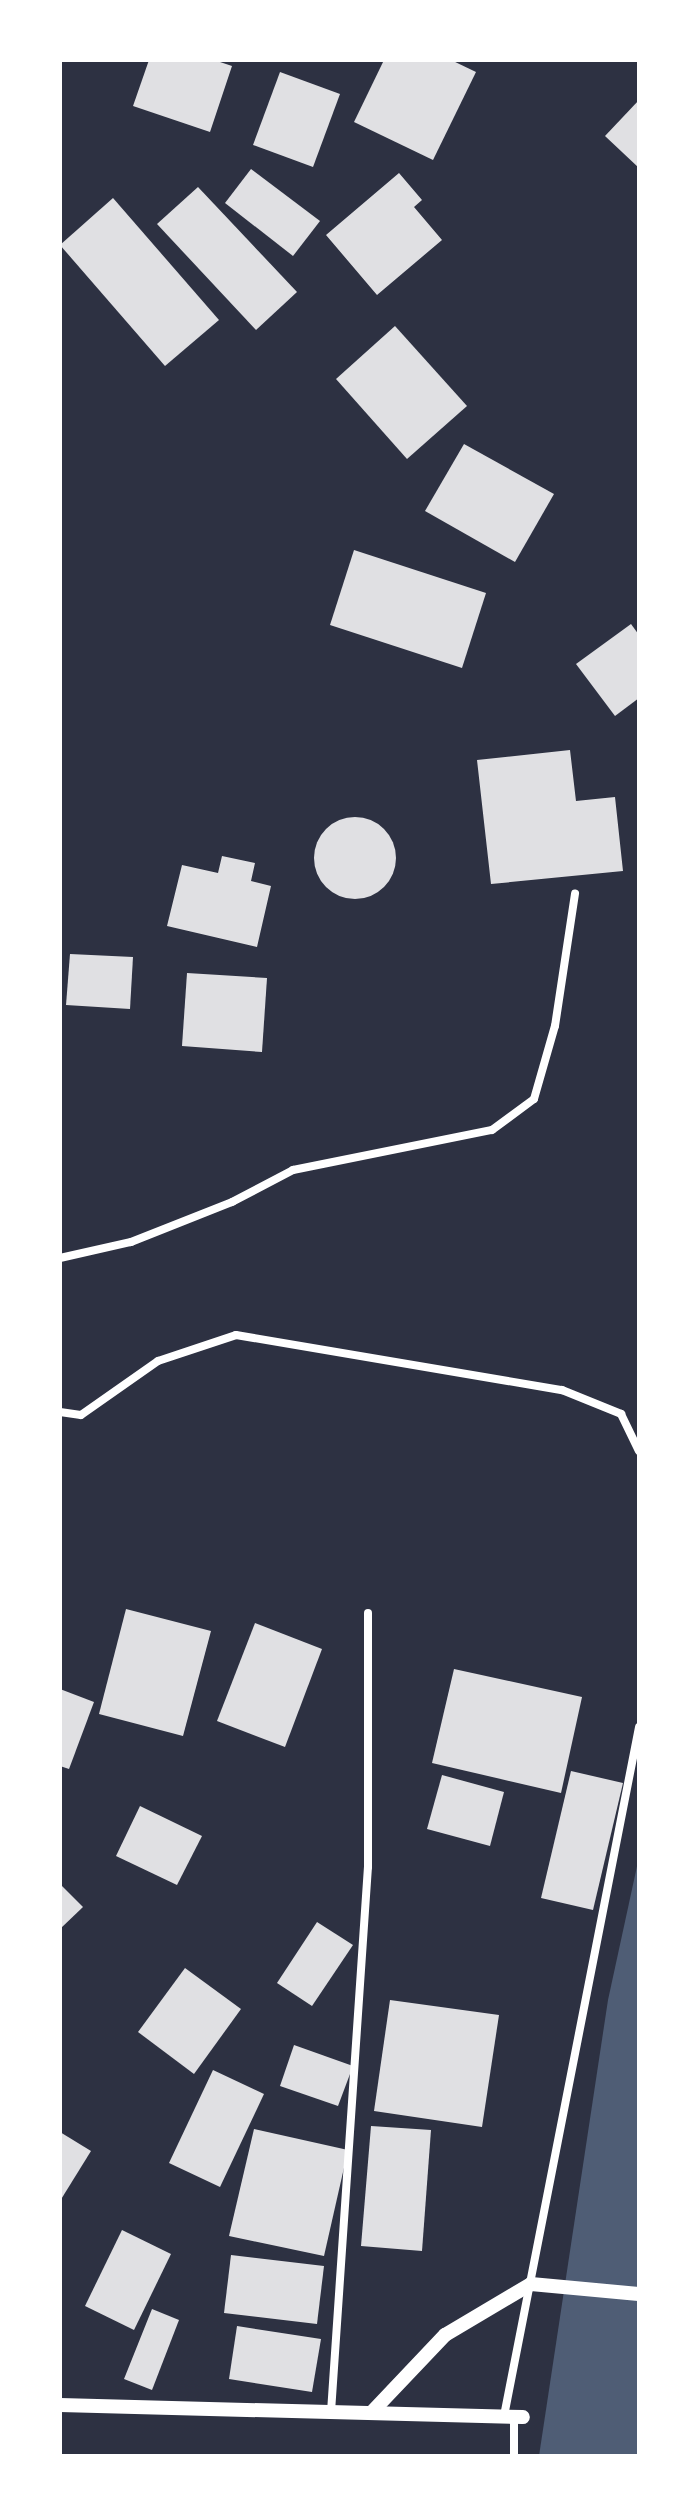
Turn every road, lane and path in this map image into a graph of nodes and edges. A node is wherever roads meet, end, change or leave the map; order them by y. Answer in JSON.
{"nodes":[{"id":1,"x":575,"y":893,"type":"dead end"},
{"id":2,"x":60,"y":1258,"type":"edge"},
{"id":3,"x":60,"y":1412,"type":"edge"},
{"id":4,"x":639,"y":1451,"type":"edge"},
{"id":5,"x":368,"y":1613,"type":"dead end"},
{"id":6,"x":639,"y":1727,"type":"edge"},
{"id":7,"x":531,"y":2284,"type":"junction"},
{"id":8,"x":639,"y":2294,"type":"edge"},
{"id":9,"x":60,"y":2405,"type":"edge"},
{"id":10,"x":331,"y":2412,"type":"junction"},
{"id":11,"x":371,"y":2413,"type":"junction"},
{"id":12,"x":514,"y":2416,"type":"junction"},
{"id":13,"x":514,"y":2456,"type":"edge"}],
"edges":[{"from":1,"to":2,"type":"street"},
{"from":3,"to":4,"type":"street"},
{"from":5,"to":10,"type":"street"},
{"from":6,"to":7,"type":"street"},
{"from":7,"to":8,"type":"street"},
{"from":7,"to":11,"type":"street"},
{"from":7,"to":12,"type":"street"},
{"from":9,"to":10,"type":"street"},
{"from":10,"to":11,"type":"street"},
{"from":11,"to":12,"type":"street"},
{"from":12,"to":13,"type":"street"}]}
